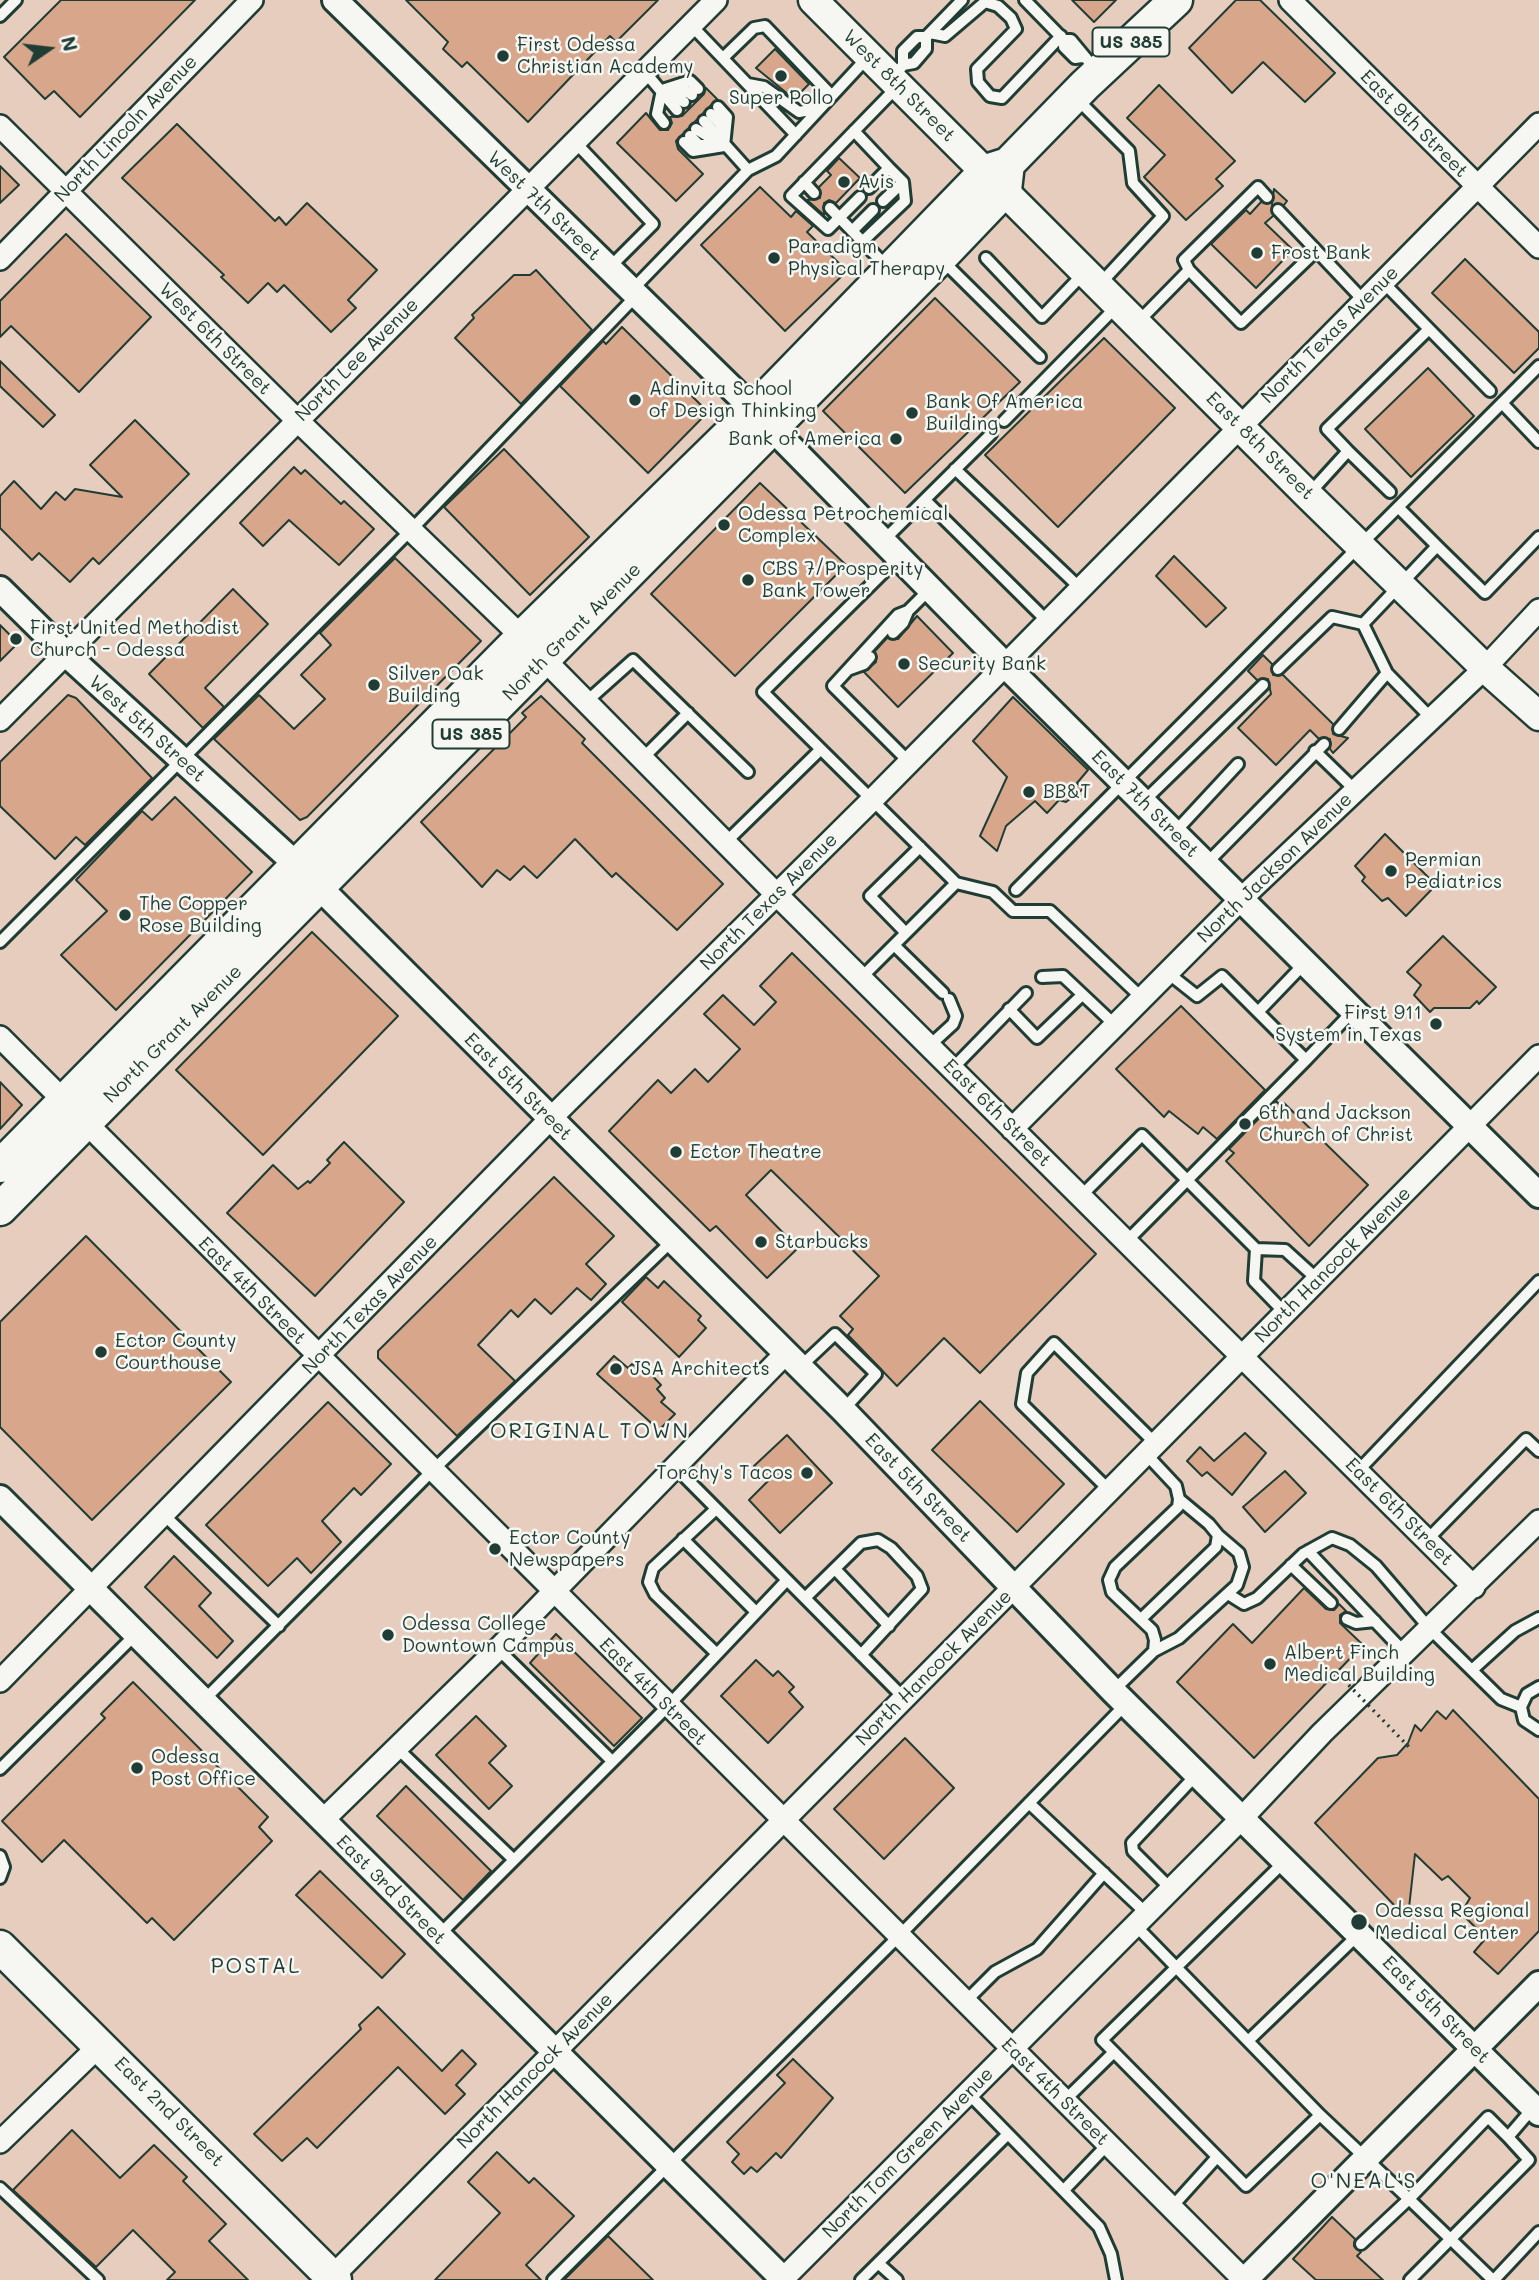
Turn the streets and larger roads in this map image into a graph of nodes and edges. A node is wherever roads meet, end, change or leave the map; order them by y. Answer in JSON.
{"nodes":[{"id":1,"x":252,"y":0,"type":"edge"},
{"id":2,"x":335,"y":0,"type":"edge"},
{"id":3,"x":716,"y":0,"type":"edge"},
{"id":4,"x":813,"y":0,"type":"edge"},
{"id":5,"x":1176,"y":0,"type":"edge"},
{"id":6,"x":1290,"y":0,"type":"edge"},
{"id":7,"x":1539,"y":124,"type":"edge"},
{"id":8,"x":0,"y":126,"type":"edge"},
{"id":9,"x":1000,"y":175,"type":"junction"},
{"id":10,"x":1478,"y":186,"type":"junction"},
{"id":11,"x":526,"y":190,"type":"junction"},
{"id":12,"x":66,"y":191,"type":"junction"},
{"id":13,"x":1539,"y":247,"type":"edge"},
{"id":14,"x":0,"y":259,"type":"edge"},
{"id":15,"x":297,"y":420,"type":"junction"},
{"id":16,"x":764,"y":420,"type":"junction"},
{"id":17,"x":1239,"y":427,"type":"junction"},
{"id":18,"x":0,"y":589,"type":"edge"},
{"id":19,"x":1539,"y":610,"type":"edge"},
{"id":20,"x":522,"y":637,"type":"junction"},
{"id":21,"x":66,"y":654,"type":"junction"},
{"id":22,"x":545,"y":660,"type":"junction"},
{"id":23,"x":1005,"y":665,"type":"junction"},
{"id":24,"x":1485,"y":667,"type":"junction"},
{"id":25,"x":1539,"y":716,"type":"edge"},
{"id":26,"x":0,"y":720,"type":"edge"},
{"id":27,"x":297,"y":865,"type":"junction"},
{"id":28,"x":319,"y":888,"type":"junction"},
{"id":29,"x":777,"y":895,"type":"junction"},
{"id":30,"x":1241,"y":899,"type":"junction"},
{"id":31,"x":0,"y":1037,"type":"edge"},
{"id":32,"x":1539,"y":1056,"type":"edge"},
{"id":33,"x":75,"y":1112,"type":"junction"},
{"id":34,"x":550,"y":1119,"type":"junction"},
{"id":35,"x":1470,"y":1127,"type":"junction"},
{"id":36,"x":1012,"y":1129,"type":"junction"},
{"id":37,"x":0,"y":1166,"type":"edge"},
{"id":38,"x":1539,"y":1195,"type":"edge"},
{"id":39,"x":0,"y":1209,"type":"edge"},
{"id":40,"x":1242,"y":1356,"type":"junction"},
{"id":41,"x":319,"y":1358,"type":"junction"},
{"id":42,"x":793,"y":1360,"type":"junction"},
{"id":43,"x":0,"y":1498,"type":"edge"},
{"id":44,"x":1537,"y":1527,"type":"edge"},
{"id":45,"x":1013,"y":1587,"type":"junction"},
{"id":46,"x":1474,"y":1587,"type":"junction"},
{"id":47,"x":89,"y":1590,"type":"junction"},
{"id":48,"x":552,"y":1591,"type":"junction"},
{"id":49,"x":0,"y":1681,"type":"edge"},
{"id":50,"x":1242,"y":1818,"type":"junction"},
{"id":51,"x":322,"y":1821,"type":"junction"},
{"id":52,"x":783,"y":1821,"type":"junction"},
{"id":53,"x":0,"y":1947,"type":"edge"},
{"id":54,"x":1539,"y":1984,"type":"edge"},
{"id":55,"x":101,"y":2043,"type":"junction"},
{"id":56,"x":1012,"y":2049,"type":"junction"},
{"id":57,"x":1475,"y":2049,"type":"junction"},
{"id":58,"x":554,"y":2051,"type":"junction"},
{"id":59,"x":1533,"y":2104,"type":"edge"},
{"id":60,"x":0,"y":2142,"type":"edge"},
{"id":61,"x":332,"y":2279,"type":"edge"},
{"id":62,"x":783,"y":2280,"type":"edge"},
{"id":63,"x":1244,"y":2280,"type":"edge"}],
"edges":[{"from":1,"to":12,"type":"street","name":"North Lincoln Avenue"},
{"from":2,"to":11,"type":"street","name":"West 7th Street"},
{"from":3,"to":11,"type":"street","name":"North Lee Avenue"},
{"from":4,"to":9,"type":"main road","name":"West 8th Street"},
{"from":5,"to":9,"type":"main road","name":"North Grant Avenue","number":"US 385"},
{"from":6,"to":10,"type":"street","name":"East 9th Street"},
{"from":7,"to":10,"type":"street","name":"North Texas Avenue"},
{"from":8,"to":12,"type":"street","name":"West 6th Street"},
{"from":9,"to":16,"type":"main road","name":"North Grant Avenue","number":"US 385"},
{"from":9,"to":16,"type":"main road","name":"North Grant Avenue","number":"US 385"},
{"from":9,"to":17,"type":"main road","name":"East 8th Street"},
{"from":10,"to":13,"type":"street","name":"East 9th Street"},
{"from":10,"to":17,"type":"street","name":"North Texas Avenue"},
{"from":11,"to":15,"type":"street","name":"North Lee Avenue"},
{"from":11,"to":16,"type":"street","name":"West 7th Street"},
{"from":12,"to":14,"type":"street","name":"North Lincoln Avenue"},
{"from":12,"to":15,"type":"street","name":"West 6th Street"},
{"from":15,"to":20,"type":"street","name":"West 6th Street"},
{"from":15,"to":21,"type":"street","name":"North Lee Avenue"},
{"from":16,"to":20,"type":"main road","name":"North Grant Avenue","number":"US 385"},
{"from":16,"to":22,"type":"main road","name":"North Grant Avenue","number":"US 385"},
{"from":16,"to":23,"type":"street","name":"East 7th Street"},
{"from":17,"to":23,"type":"street","name":"North Texas Avenue"},
{"from":17,"to":24,"type":"main road","name":"East 8th Street"},
{"from":18,"to":21,"type":"street","name":"West 5th Street"},
{"from":19,"to":24,"type":"street","name":"North Jackson Avenue"},
{"from":20,"to":22,"type":"street","name":"East 6th Street"},
{"from":20,"to":27,"type":"main road","name":"North Grant Avenue","number":"US 385"},
{"from":21,"to":26,"type":"street","name":"North Lee Avenue"},
{"from":21,"to":27,"type":"street","name":"West 5th Street"},
{"from":22,"to":28,"type":"main road","name":"North Grant Avenue","number":"US 385"},
{"from":22,"to":29,"type":"street","name":"East 6th Street"},
{"from":23,"to":29,"type":"street","name":"North Texas Avenue"},
{"from":23,"to":30,"type":"street","name":"East 7th Street"},
{"from":24,"to":25,"type":"main road","name":"East 8th Street"},
{"from":24,"to":30,"type":"street","name":"North Jackson Avenue"},
{"from":27,"to":28,"type":"street","name":"East 5th Street"},
{"from":27,"to":33,"type":"main road","name":"North Grant Avenue","number":"US 385"},
{"from":28,"to":33,"type":"main road","name":"North Grant Avenue","number":"US 385"},
{"from":28,"to":34,"type":"street","name":"East 5th Street"},
{"from":29,"to":34,"type":"street","name":"North Texas Avenue"},
{"from":29,"to":36,"type":"street","name":"East 6th Street"},
{"from":30,"to":35,"type":"street","name":"East 7th Street"},
{"from":30,"to":36,"type":"street","name":"North Jackson Avenue"},
{"from":31,"to":33,"type":"street","name":"East 4th Street"},
{"from":32,"to":35,"type":"street","name":"North Hancock Avenue"},
{"from":33,"to":37,"type":"main road","name":"North Grant Avenue","number":"US 385"},
{"from":33,"to":39,"type":"main road","name":"North Grant Avenue","number":"US 385"},
{"from":33,"to":41,"type":"street","name":"East 4th Street"},
{"from":34,"to":41,"type":"street","name":"North Texas Avenue"},
{"from":34,"to":42,"type":"street","name":"East 5th Street"},
{"from":35,"to":38,"type":"street","name":"East 7th Street"},
{"from":35,"to":40,"type":"street","name":"North Hancock Avenue"},
{"from":36,"to":40,"type":"street","name":"East 6th Street"},
{"from":40,"to":45,"type":"street","name":"North Hancock Avenue"},
{"from":40,"to":46,"type":"street","name":"East 6th Street"},
{"from":41,"to":47,"type":"street","name":"North Texas Avenue"},
{"from":41,"to":48,"type":"street","name":"East 4th Street"},
{"from":42,"to":45,"type":"street","name":"East 5th Street"},
{"from":42,"to":48,"type":"street"},
{"from":43,"to":47,"type":"street","name":"East 3rd Street"},
{"from":44,"to":46,"type":"street"},
{"from":45,"to":50,"type":"street","name":"East 5th Street"},
{"from":45,"to":52,"type":"street","name":"North Hancock Avenue"},
{"from":46,"to":50,"type":"street","name":"North Tom Green Avenue"},
{"from":47,"to":49,"type":"street","name":"North Texas Avenue"},
{"from":47,"to":51,"type":"street","name":"East 3rd Street"},
{"from":48,"to":51,"type":"street"},
{"from":48,"to":52,"type":"street","name":"East 4th Street"},
{"from":50,"to":56,"type":"street","name":"North Tom Green Avenue"},
{"from":50,"to":57,"type":"street","name":"East 5th Street"},
{"from":51,"to":58,"type":"street","name":"East 3rd Street"},
{"from":52,"to":56,"type":"street","name":"East 4th Street"},
{"from":52,"to":58,"type":"street","name":"North Hancock Avenue"},
{"from":53,"to":55,"type":"main road","name":"East 2nd Street"},
{"from":54,"to":57,"type":"street"},
{"from":55,"to":60,"type":"street"},
{"from":55,"to":61,"type":"main road","name":"East 2nd Street"},
{"from":56,"to":62,"type":"street","name":"North Tom Green Avenue"},
{"from":56,"to":63,"type":"street","name":"East 4th Street"},
{"from":57,"to":59,"type":"street","name":"East 5th Street"},
{"from":57,"to":63,"type":"street"},
{"from":58,"to":61,"type":"street","name":"North Hancock Avenue"},
{"from":58,"to":62,"type":"street","name":"East 3rd Street"}]}
